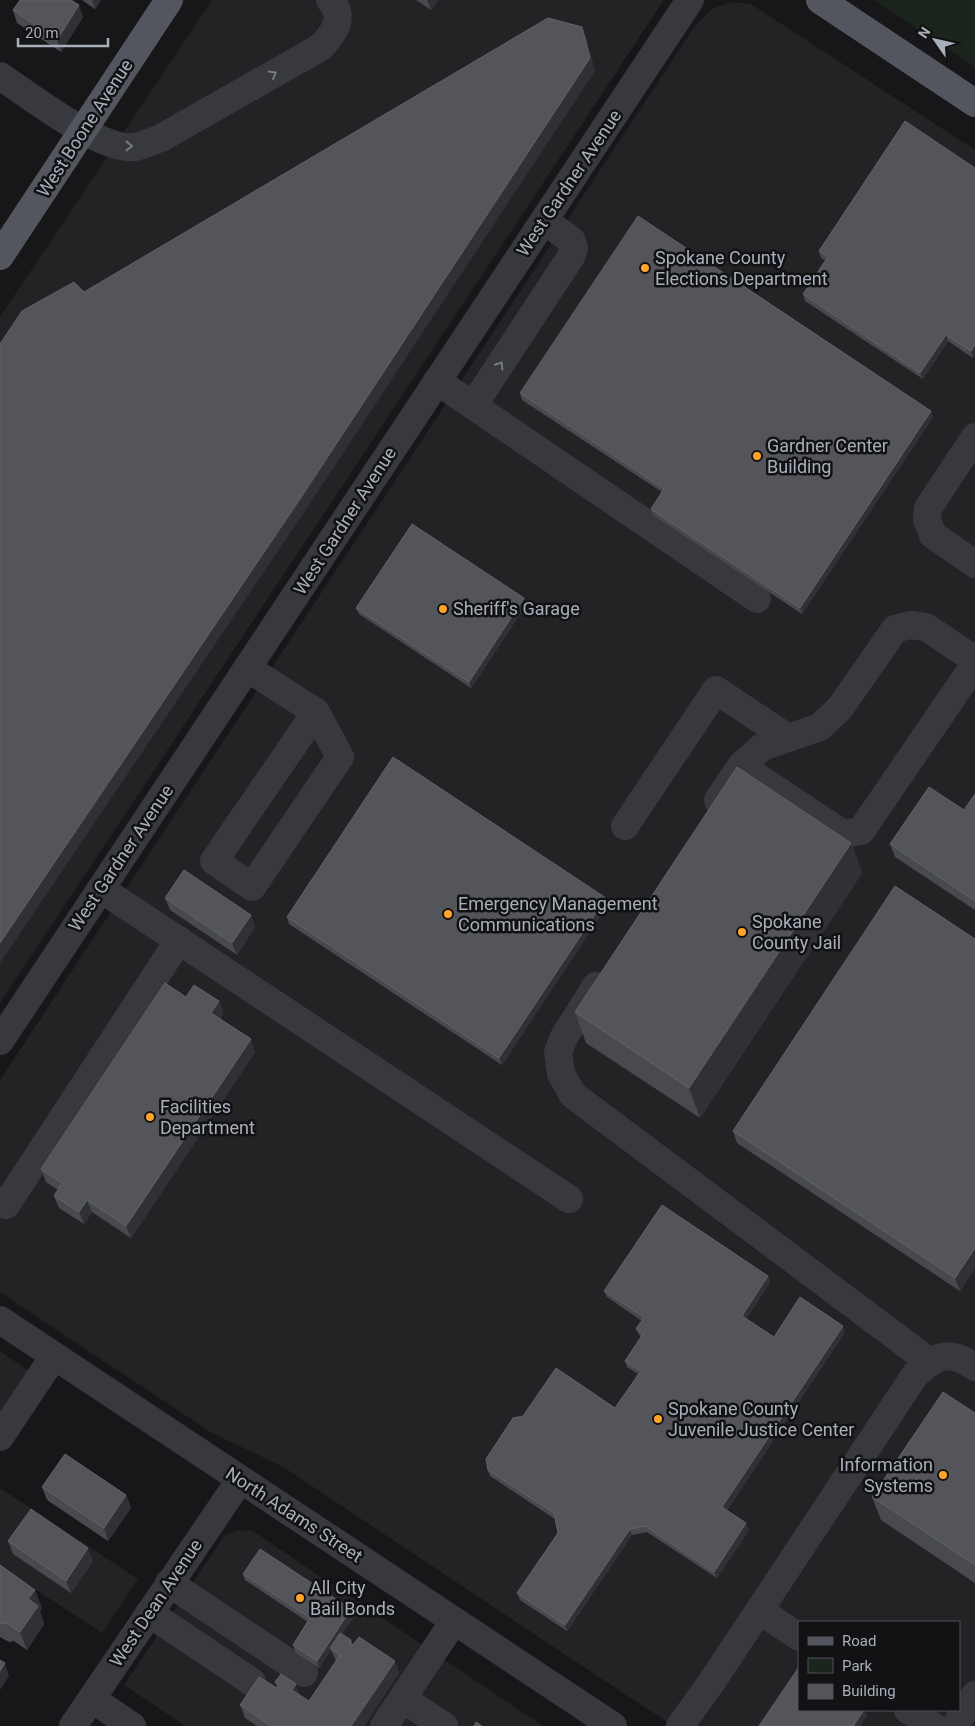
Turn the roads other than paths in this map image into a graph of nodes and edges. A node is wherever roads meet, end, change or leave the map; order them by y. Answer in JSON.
{"nodes":[{"id":1,"x":169,"y":0,"type":"edge"},
{"id":2,"x":330,"y":0,"type":"edge"},
{"id":3,"x":690,"y":0,"type":"edge"},
{"id":4,"x":820,"y":0,"type":"edge"},
{"id":5,"x":0,"y":76,"type":"edge"},
{"id":6,"x":975,"y":102,"type":"edge"},
{"id":7,"x":83,"y":131,"type":"junction"},
{"id":8,"x":544,"y":220,"type":"junction"},
{"id":9,"x":0,"y":256,"type":"edge"},
{"id":10,"x":437,"y":381,"type":"junction"},
{"id":11,"x":473,"y":406,"type":"junction"},
{"id":12,"x":975,"y":437,"type":"edge"},
{"id":13,"x":975,"y":564,"type":"edge"},
{"id":14,"x":758,"y":599,"type":"dead end"},
{"id":15,"x":975,"y":660,"type":"edge"},
{"id":16,"x":975,"y":664,"type":"edge"},
{"id":17,"x":247,"y":668,"type":"junction"},
{"id":18,"x":316,"y":712,"type":"junction"},
{"id":19,"x":788,"y":738,"type":"junction"},
{"id":20,"x":741,"y":766,"type":"junction"},
{"id":21,"x":705,"y":820,"type":"edge"},
{"id":22,"x":625,"y":826,"type":"dead end"},
{"id":23,"x":100,"y":889,"type":"junction"},
{"id":24,"x":179,"y":940,"type":"junction"},
{"id":25,"x":610,"y":964,"type":"edge"},
{"id":26,"x":0,"y":1041,"type":"edge"},
{"id":27,"x":569,"y":1199,"type":"dead end"},
{"id":28,"x":0,"y":1201,"type":"edge"},
{"id":29,"x":0,"y":1320,"type":"edge"},
{"id":30,"x":54,"y":1356,"type":"junction"},
{"id":31,"x":930,"y":1362,"type":"junction"},
{"id":32,"x":975,"y":1367,"type":"edge"},
{"id":33,"x":0,"y":1437,"type":"edge"},
{"id":34,"x":240,"y":1480,"type":"junction"},
{"id":35,"x":169,"y":1583,"type":"junction"},
{"id":36,"x":759,"y":1610,"type":"junction"},
{"id":37,"x":150,"y":1613,"type":"junction"},
{"id":38,"x":454,"y":1621,"type":"junction"},
{"id":39,"x":798,"y":1636,"type":"edge"},
{"id":40,"x":304,"y":1673,"type":"dead end"},
{"id":41,"x":252,"y":1682,"type":"dead end"},
{"id":42,"x":975,"y":1695,"type":"edge"},
{"id":43,"x":403,"y":1698,"type":"junction"},
{"id":44,"x":92,"y":1699,"type":"junction"},
{"id":45,"x":910,"y":1711,"type":"edge"},
{"id":46,"x":73,"y":1726,"type":"edge"},
{"id":47,"x":132,"y":1726,"type":"edge"},
{"id":48,"x":384,"y":1726,"type":"edge"},
{"id":49,"x":444,"y":1726,"type":"edge"},
{"id":50,"x":613,"y":1726,"type":"edge"},
{"id":51,"x":680,"y":1726,"type":"edge"},
{"id":52,"x":933,"y":1726,"type":"edge"},
{"id":53,"x":955,"y":1726,"type":"edge"}],
"edges":[{"from":1,"to":7,"type":"main road","name":"West Boone Avenue"},
{"from":7,"to":2,"type":"street","one_way":true},
{"from":3,"to":8,"type":"street","name":"West Gardner Avenue"},
{"from":4,"to":6,"type":"main road"},
{"from":5,"to":7,"type":"street"},
{"from":7,"to":9,"type":"main road","name":"West Boone Avenue"},
{"from":8,"to":10,"type":"street","name":"West Gardner Avenue"},
{"from":11,"to":8,"type":"street","one_way":true},
{"from":10,"to":11,"type":"street"},
{"from":10,"to":17,"type":"street","name":"West Gardner Avenue"},
{"from":11,"to":14,"type":"street"},
{"from":12,"to":13,"type":"street"},
{"from":15,"to":19,"type":"street"},
{"from":16,"to":20,"type":"street"},
{"from":17,"to":18,"type":"street"},
{"from":17,"to":23,"type":"street","name":"West Gardner Avenue"},
{"from":18,"to":18,"type":"street"},
{"from":19,"to":20,"type":"street"},
{"from":19,"to":22,"type":"street"},
{"from":20,"to":21,"type":"street"},
{"from":23,"to":24,"type":"street"},
{"from":23,"to":26,"type":"street","name":"West Gardner Avenue"},
{"from":24,"to":27,"type":"street"},
{"from":24,"to":28,"type":"street"},
{"from":25,"to":31,"type":"street"},
{"from":29,"to":30,"type":"street","name":"North Adams Street"},
{"from":30,"to":33,"type":"street"},
{"from":30,"to":34,"type":"street","name":"North Adams Street"},
{"from":31,"to":32,"type":"street"},
{"from":31,"to":36,"type":"street"},
{"from":34,"to":35,"type":"street","name":"West Dean Avenue"},
{"from":34,"to":38,"type":"street","name":"North Adams Street"},
{"from":35,"to":37,"type":"street","name":"West Dean Avenue"},
{"from":35,"to":40,"type":"street"},
{"from":36,"to":39,"type":"street"},
{"from":36,"to":51,"type":"street"},
{"from":37,"to":41,"type":"street"},
{"from":37,"to":44,"type":"street","name":"West Dean Avenue"},
{"from":38,"to":43,"type":"street"},
{"from":38,"to":50,"type":"street","name":"North Adams Street"},
{"from":42,"to":53,"type":"street"},
{"from":43,"to":48,"type":"street"},
{"from":43,"to":49,"type":"street"},
{"from":44,"to":46,"type":"street","name":"West Dean Avenue"},
{"from":44,"to":47,"type":"street"},
{"from":45,"to":52,"type":"street"}]}
